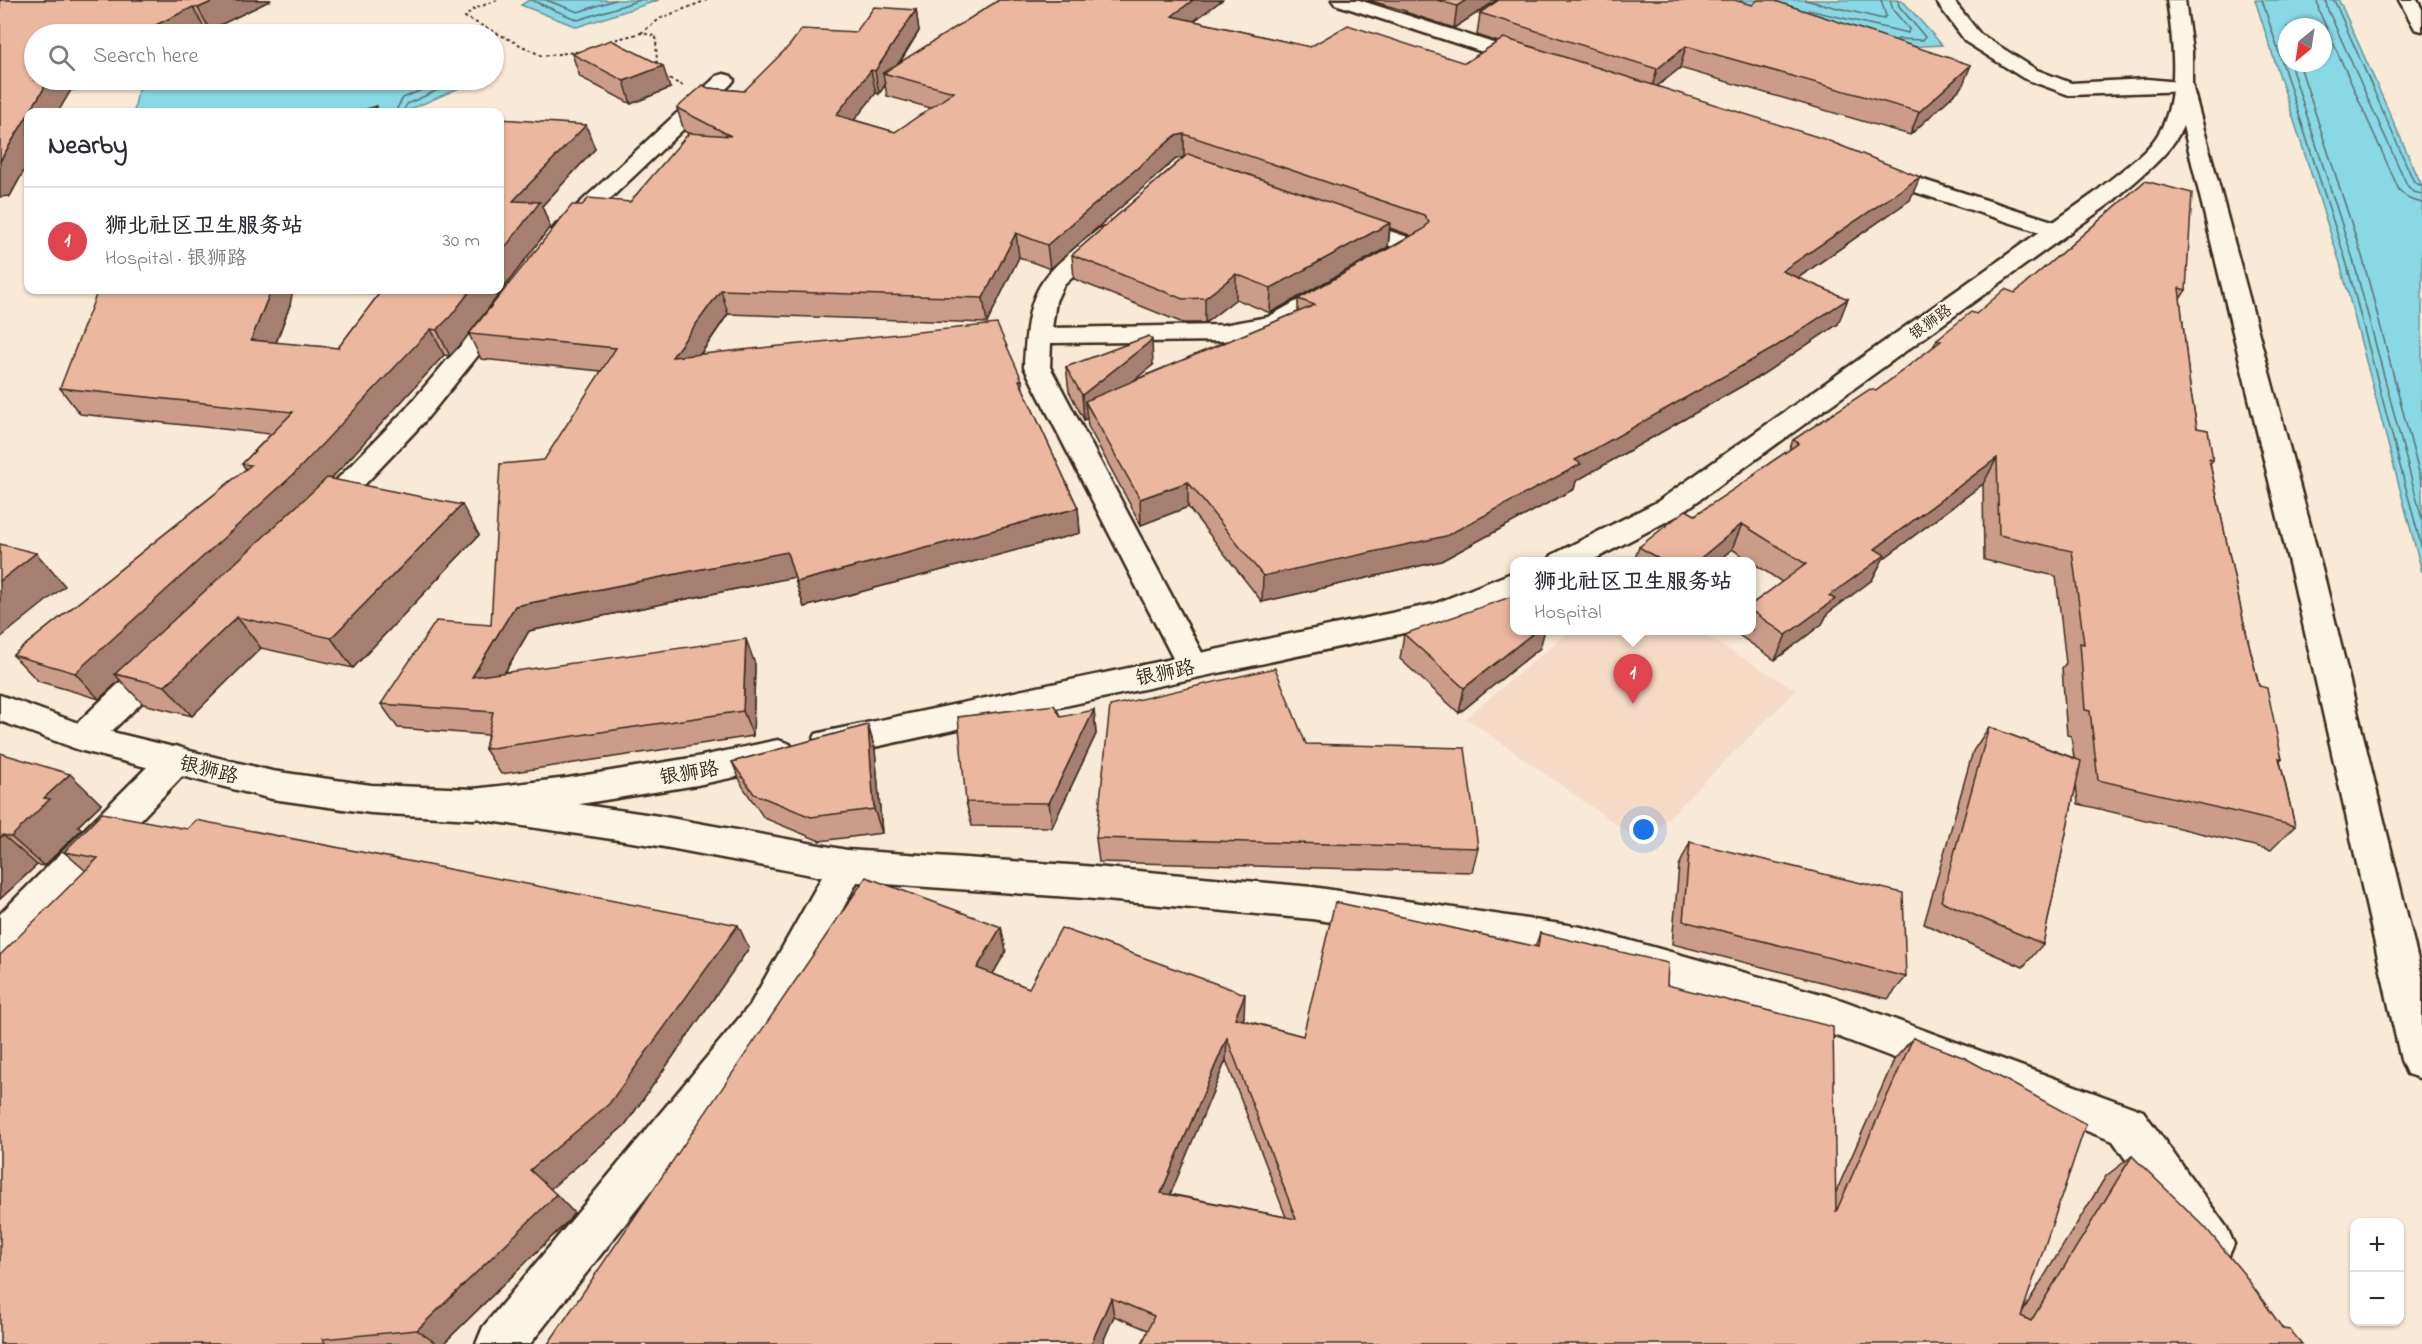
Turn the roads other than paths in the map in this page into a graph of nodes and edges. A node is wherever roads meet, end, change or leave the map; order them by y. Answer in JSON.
{"nodes":[{"id":1,"x":1341,"y":0,"type":"edge"},
{"id":2,"x":1944,"y":0,"type":"edge"},
{"id":3,"x":2176,"y":0,"type":"edge"},
{"id":4,"x":2408,"y":0,"type":"edge"},
{"id":5,"x":1475,"y":25,"type":"dead end"},
{"id":6,"x":2422,"y":25,"type":"edge"},
{"id":7,"x":1456,"y":37,"type":"junction"},
{"id":8,"x":1546,"y":66,"type":"edge"},
{"id":9,"x":718,"y":86,"type":"edge"},
{"id":10,"x":2183,"y":87,"type":"junction"},
{"id":11,"x":1853,"y":165,"type":"edge"},
{"id":12,"x":1325,"y":216,"type":"edge"},
{"id":13,"x":1125,"y":218,"type":"edge"},
{"id":14,"x":2057,"y":230,"type":"junction"},
{"id":15,"x":549,"y":248,"type":"edge"},
{"id":16,"x":515,"y":294,"type":"edge"},
{"id":17,"x":1038,"y":336,"type":"junction"},
{"id":18,"x":303,"y":530,"type":"edge"},
{"id":19,"x":1571,"y":557,"type":"edge"},
{"id":20,"x":1510,"y":585,"type":"edge"},
{"id":21,"x":184,"y":642,"type":"edge"},
{"id":22,"x":1193,"y":666,"type":"junction"},
{"id":23,"x":0,"y":708,"type":"edge"},
{"id":24,"x":83,"y":738,"type":"junction"},
{"id":25,"x":176,"y":760,"type":"junction"},
{"id":26,"x":473,"y":804,"type":"junction"},
{"id":27,"x":847,"y":866,"type":"junction"},
{"id":28,"x":0,"y":940,"type":"edge"},
{"id":29,"x":2422,"y":1060,"type":"edge"},
{"id":30,"x":2228,"y":1268,"type":"edge"},
{"id":31,"x":500,"y":1344,"type":"edge"}],
"edges":[{"from":1,"to":7,"type":"street"},
{"from":2,"to":10,"type":"street"},
{"from":3,"to":10,"type":"street","name":"银狮路"},
{"from":4,"to":6,"type":"street"},
{"from":5,"to":7,"type":"street"},
{"from":7,"to":8,"type":"street"},
{"from":9,"to":15,"type":"street"},
{"from":10,"to":14,"type":"street","name":"银狮路"},
{"from":10,"to":29,"type":"street"},
{"from":11,"to":14,"type":"street"},
{"from":12,"to":17,"type":"street"},
{"from":13,"to":17,"type":"street"},
{"from":14,"to":19,"type":"street","name":"银狮路"},
{"from":16,"to":18,"type":"street"},
{"from":17,"to":22,"type":"street"},
{"from":20,"to":22,"type":"street","name":"银狮路"},
{"from":21,"to":24,"type":"street"},
{"from":22,"to":26,"type":"street","name":"银狮路"},
{"from":23,"to":24,"type":"street","name":"银狮路"},
{"from":24,"to":25,"type":"street","name":"银狮路"},
{"from":25,"to":26,"type":"street","name":"银狮路"},
{"from":25,"to":28,"type":"street"},
{"from":26,"to":27,"type":"street"},
{"from":27,"to":30,"type":"street"},
{"from":27,"to":31,"type":"street"}]}
